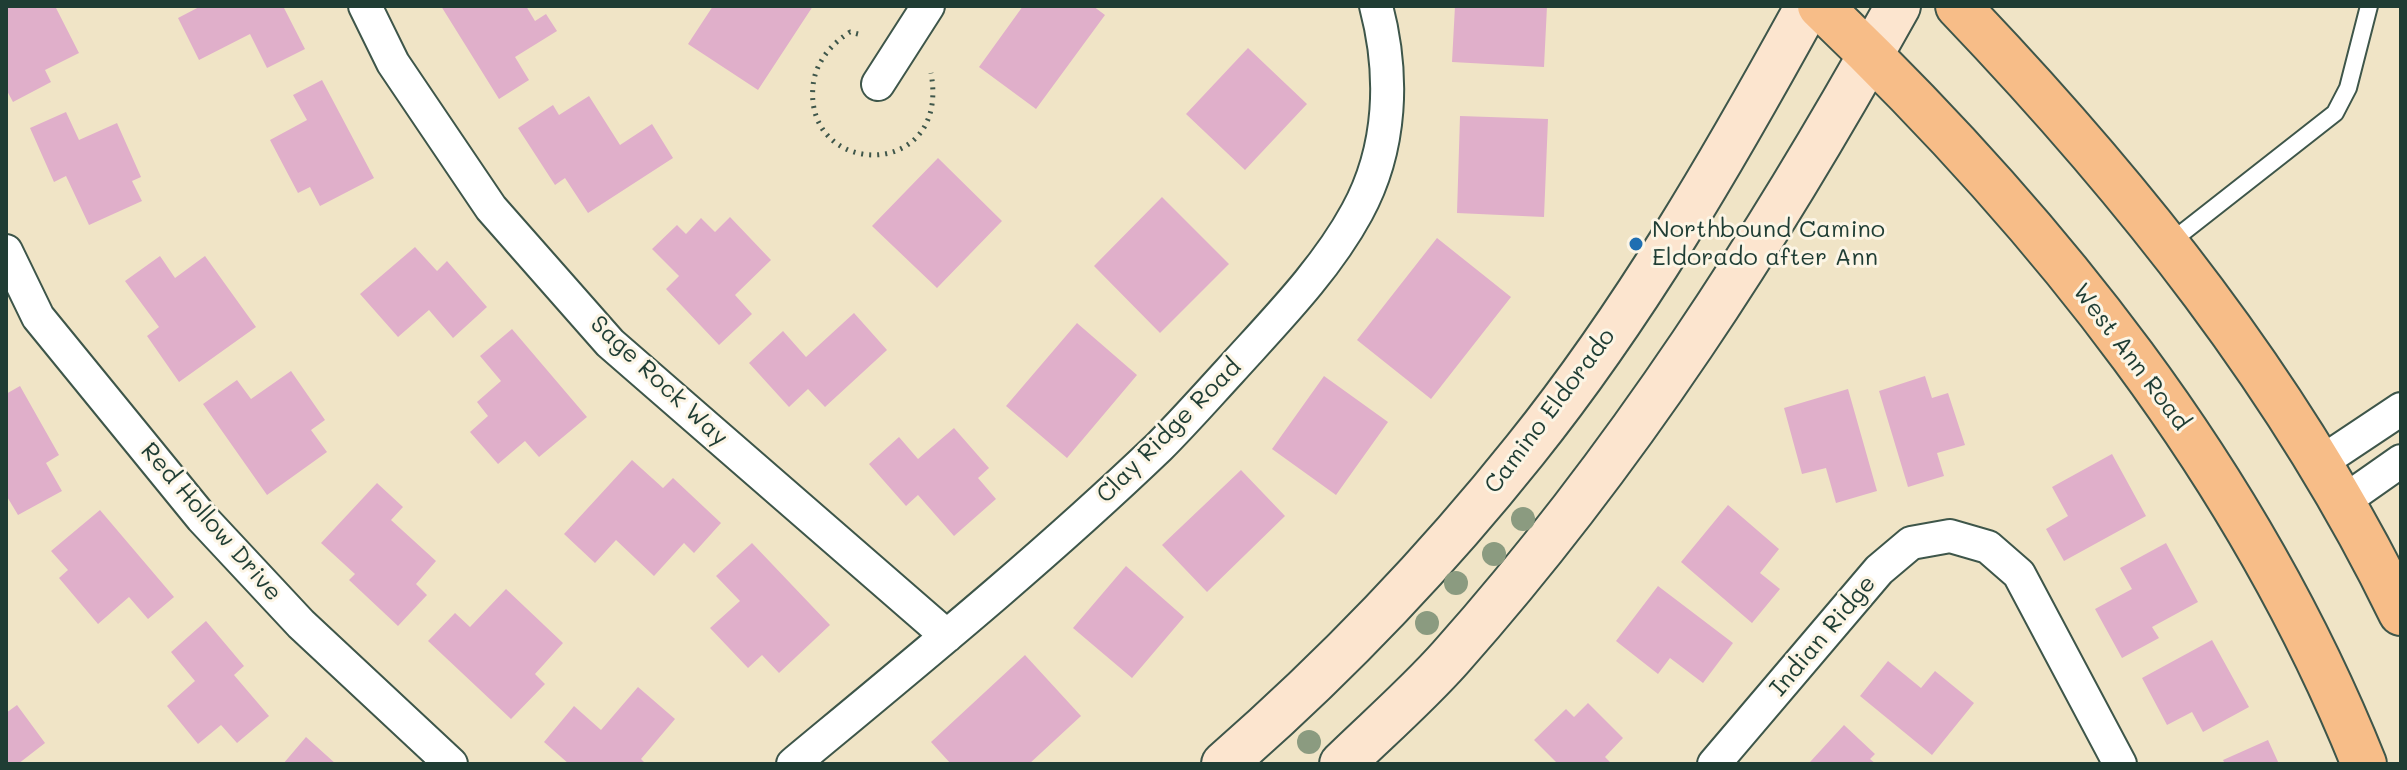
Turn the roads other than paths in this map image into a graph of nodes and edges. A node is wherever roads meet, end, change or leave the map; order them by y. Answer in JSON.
{"nodes":[{"id":1,"x":365,"y":6,"type":"edge"},
{"id":2,"x":928,"y":6,"type":"edge"},
{"id":3,"x":1376,"y":6,"type":"edge"},
{"id":4,"x":1808,"y":6,"type":"edge"},
{"id":5,"x":1820,"y":6,"type":"edge"},
{"id":6,"x":1898,"y":6,"type":"edge"},
{"id":7,"x":1958,"y":6,"type":"edge"},
{"id":8,"x":2369,"y":6,"type":"edge"},
{"id":9,"x":1871,"y":55,"type":"junction"},
{"id":10,"x":878,"y":84,"type":"dead end"},
{"id":11,"x":2167,"y":245,"type":"junction"},
{"id":12,"x":6,"y":251,"type":"edge"},
{"id":13,"x":2401,"y":409,"type":"edge"},
{"id":14,"x":2401,"y":461,"type":"edge"},
{"id":15,"x":2320,"y":463,"type":"junction"},
{"id":16,"x":2344,"y":501,"type":"junction"},
{"id":17,"x":2401,"y":613,"type":"edge"},
{"id":18,"x":947,"y":636,"type":"junction"},
{"id":19,"x":451,"y":764,"type":"edge"},
{"id":20,"x":793,"y":764,"type":"edge"},
{"id":21,"x":1224,"y":764,"type":"edge"},
{"id":22,"x":1342,"y":764,"type":"edge"},
{"id":23,"x":1714,"y":764,"type":"edge"},
{"id":24,"x":2120,"y":764,"type":"edge"},
{"id":25,"x":2364,"y":764,"type":"edge"}],
"edges":[{"from":1,"to":18,"type":"street","name":"Sage Rock Way"},
{"from":2,"to":10,"type":"street"},
{"from":3,"to":18,"type":"street","name":"Clay Ridge Road"},
{"from":4,"to":21,"type":"main road","name":"Camino Eldorado"},
{"from":5,"to":9,"type":"main road","name":"West Ann Road"},
{"from":6,"to":9,"type":"main road"},
{"from":7,"to":11,"type":"main road"},
{"from":8,"to":11,"type":"lane"},
{"from":9,"to":22,"type":"main road"},
{"from":9,"to":25,"type":"main road","name":"West Ann Road"},
{"from":11,"to":15,"type":"main road"},
{"from":12,"to":19,"type":"street","name":"Red Hollow Drive"},
{"from":13,"to":15,"type":"street"},
{"from":14,"to":16,"type":"street"},
{"from":15,"to":16,"type":"main road"},
{"from":16,"to":17,"type":"main road"},
{"from":18,"to":20,"type":"street","name":"Clay Ridge Road"},
{"from":23,"to":24,"type":"street","name":"Indian Ridge"}]}
